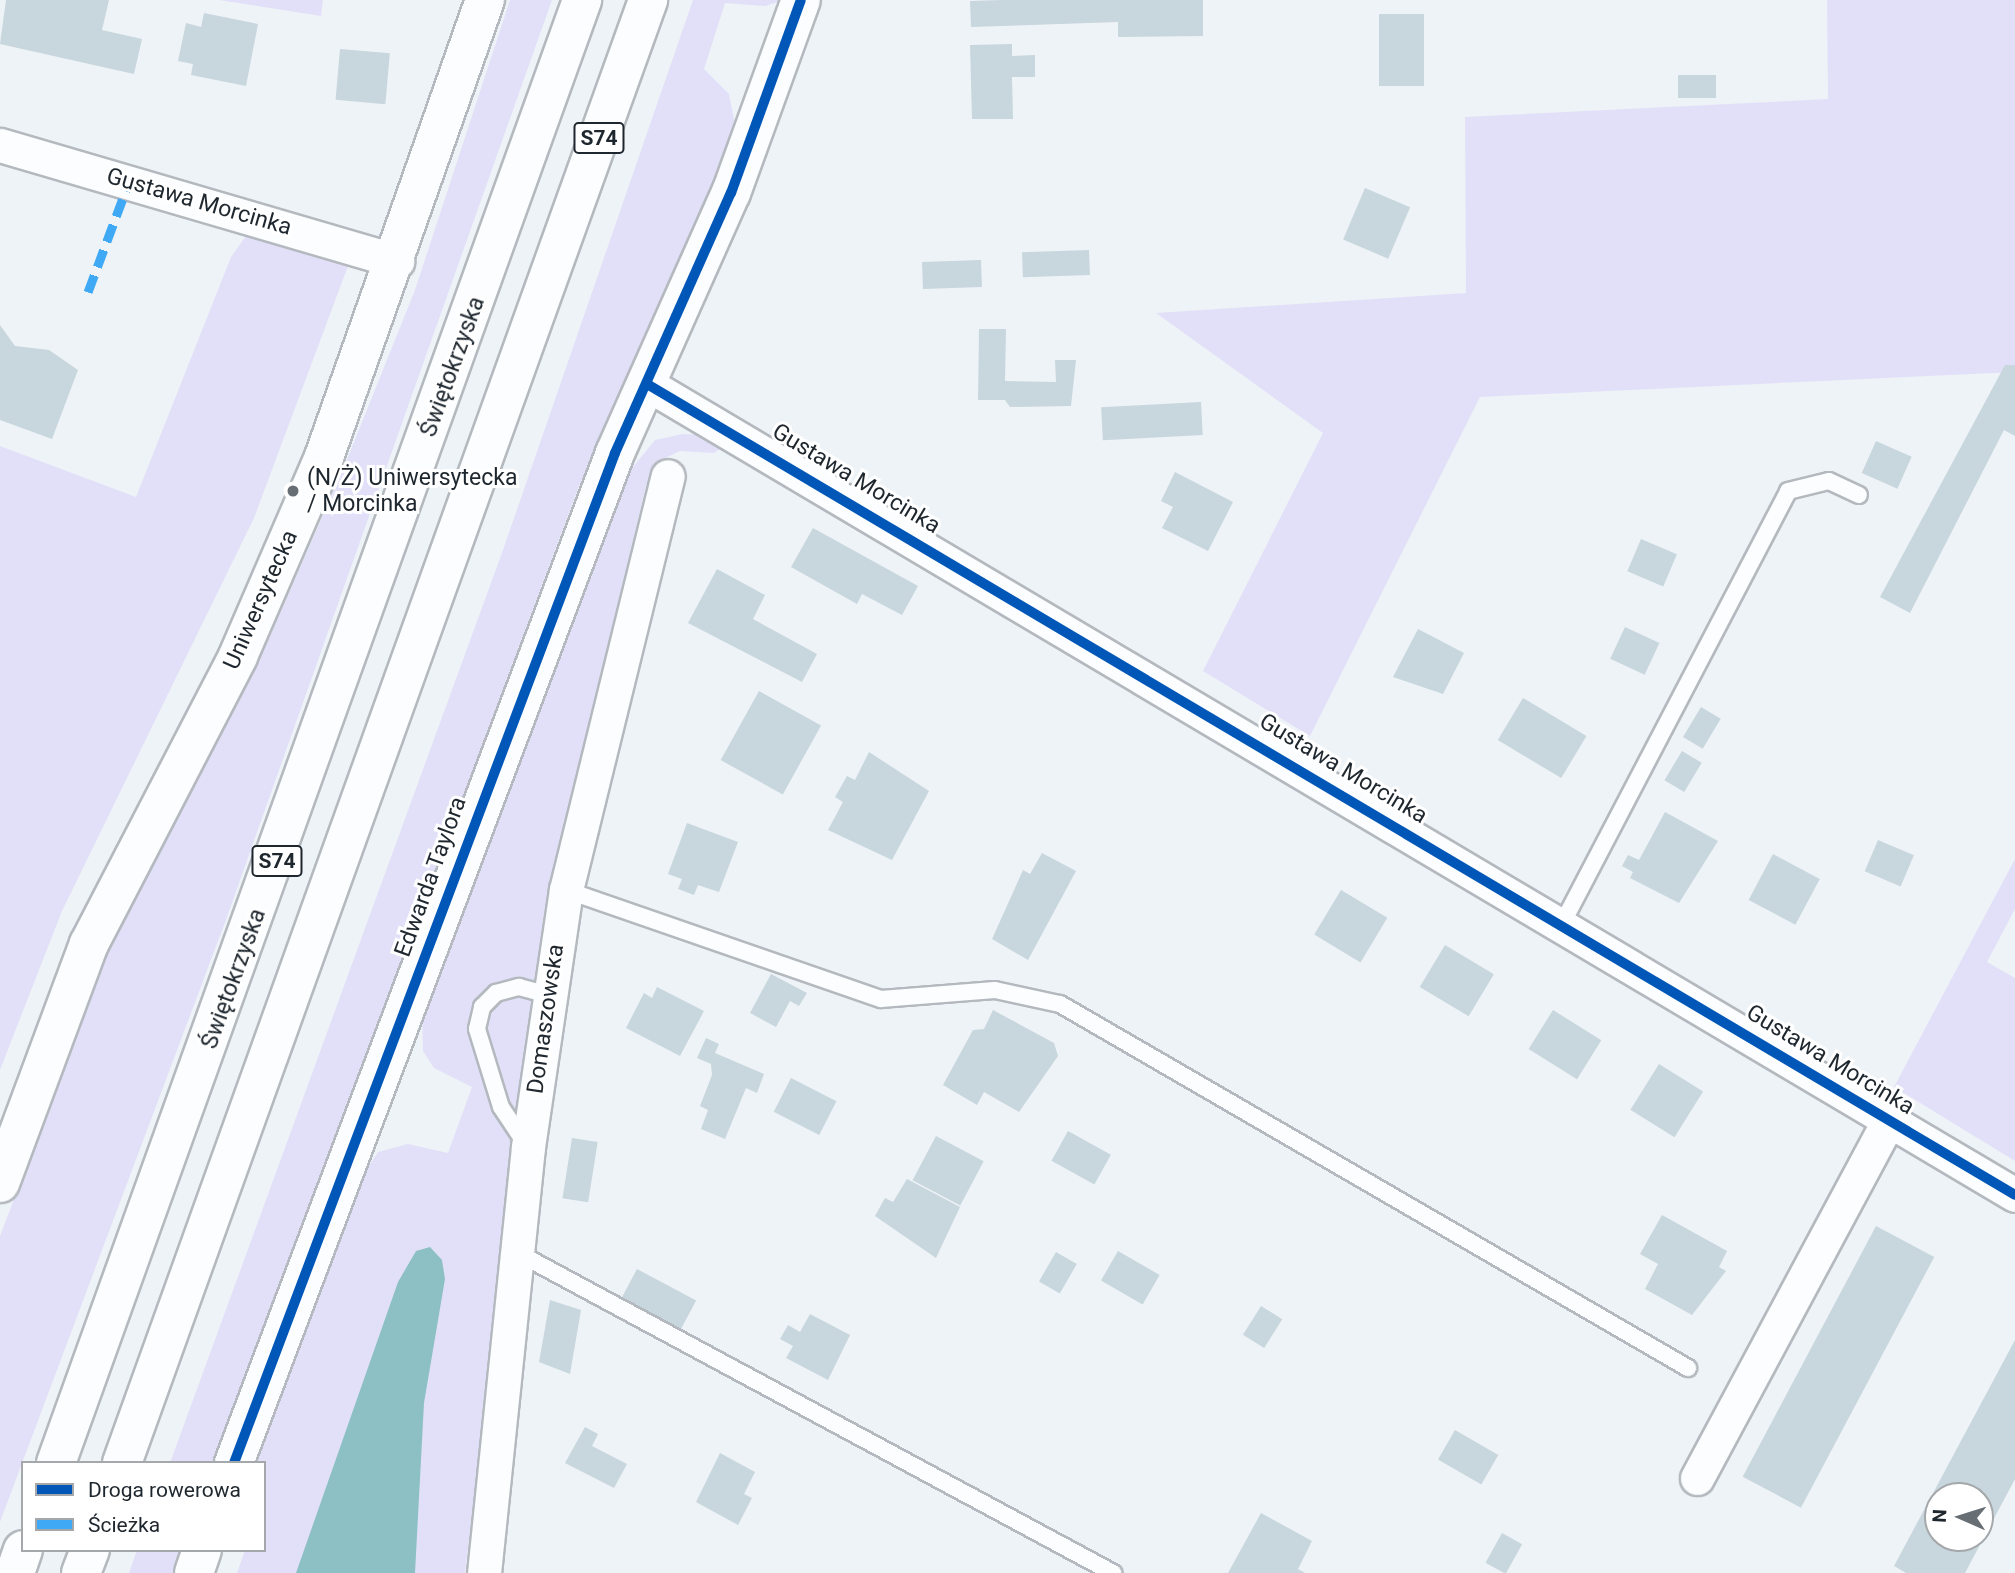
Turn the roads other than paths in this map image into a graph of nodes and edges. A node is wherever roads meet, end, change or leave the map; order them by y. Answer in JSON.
{"nodes":[{"id":1,"x":485,"y":0,"type":"edge"},
{"id":2,"x":582,"y":0,"type":"edge"},
{"id":3,"x":648,"y":0,"type":"edge"},
{"id":4,"x":801,"y":0,"type":"edge"},
{"id":5,"x":0,"y":145,"type":"edge"},
{"id":6,"x":397,"y":261,"type":"junction"},
{"id":7,"x":647,"y":384,"type":"junction"},
{"id":8,"x":667,"y":476,"type":"dead end"},
{"id":9,"x":1860,"y":495,"type":"dead end"},
{"id":10,"x":566,"y":890,"type":"junction"},
{"id":11,"x":1562,"y":925,"type":"junction"},
{"id":12,"x":548,"y":995,"type":"junction"},
{"id":13,"x":1889,"y":1120,"type":"junction"},
{"id":14,"x":528,"y":1147,"type":"junction"},
{"id":15,"x":0,"y":1183,"type":"edge"},
{"id":16,"x":2015,"y":1195,"type":"edge"},
{"id":17,"x":518,"y":1253,"type":"junction"},
{"id":18,"x":1688,"y":1368,"type":"dead end"},
{"id":19,"x":57,"y":1461,"type":"edge"},
{"id":20,"x":123,"y":1461,"type":"edge"},
{"id":21,"x":235,"y":1461,"type":"edge"},
{"id":22,"x":1697,"y":1478,"type":"dead end"},
{"id":23,"x":22,"y":1552,"type":"edge"},
{"id":24,"x":89,"y":1552,"type":"edge"},
{"id":25,"x":201,"y":1552,"type":"edge"},
{"id":26,"x":15,"y":1573,"type":"edge"},
{"id":27,"x":81,"y":1573,"type":"edge"},
{"id":28,"x":194,"y":1573,"type":"edge"},
{"id":29,"x":484,"y":1573,"type":"edge"},
{"id":30,"x":1114,"y":1573,"type":"edge"}],
"edges":[{"from":1,"to":6,"type":"main road","name":"Uniwersytecka"},
{"from":2,"to":19,"type":"main road","name":"Świętokrzyska","number":"S74"},
{"from":3,"to":20,"type":"main road","number":"S74"},
{"from":4,"to":7,"type":"main road","name":"Edwarda Taylora"},
{"from":5,"to":6,"type":"street","name":"Gustawa Morcinka"},
{"from":6,"to":15,"type":"main road","name":"Uniwersytecka"},
{"from":7,"to":11,"type":"street","name":"Gustawa Morcinka"},
{"from":7,"to":21,"type":"main road","name":"Edwarda Taylora"},
{"from":8,"to":10,"type":"street","name":"Domaszowska"},
{"from":9,"to":11,"type":"lane"},
{"from":10,"to":12,"type":"street","name":"Domaszowska"},
{"from":10,"to":18,"type":"lane"},
{"from":11,"to":13,"type":"street","name":"Gustawa Morcinka"},
{"from":12,"to":14,"type":"street","name":"Domaszowska"},
{"from":12,"to":14,"type":"lane"},
{"from":13,"to":16,"type":"street","name":"Gustawa Morcinka"},
{"from":13,"to":22,"type":"street"},
{"from":14,"to":17,"type":"street","name":"Domaszowska"},
{"from":17,"to":29,"type":"street","name":"Domaszowska"},
{"from":17,"to":30,"type":"lane"},
{"from":23,"to":26,"type":"main road"},
{"from":24,"to":27,"type":"main road"},
{"from":25,"to":28,"type":"main road"}]}
